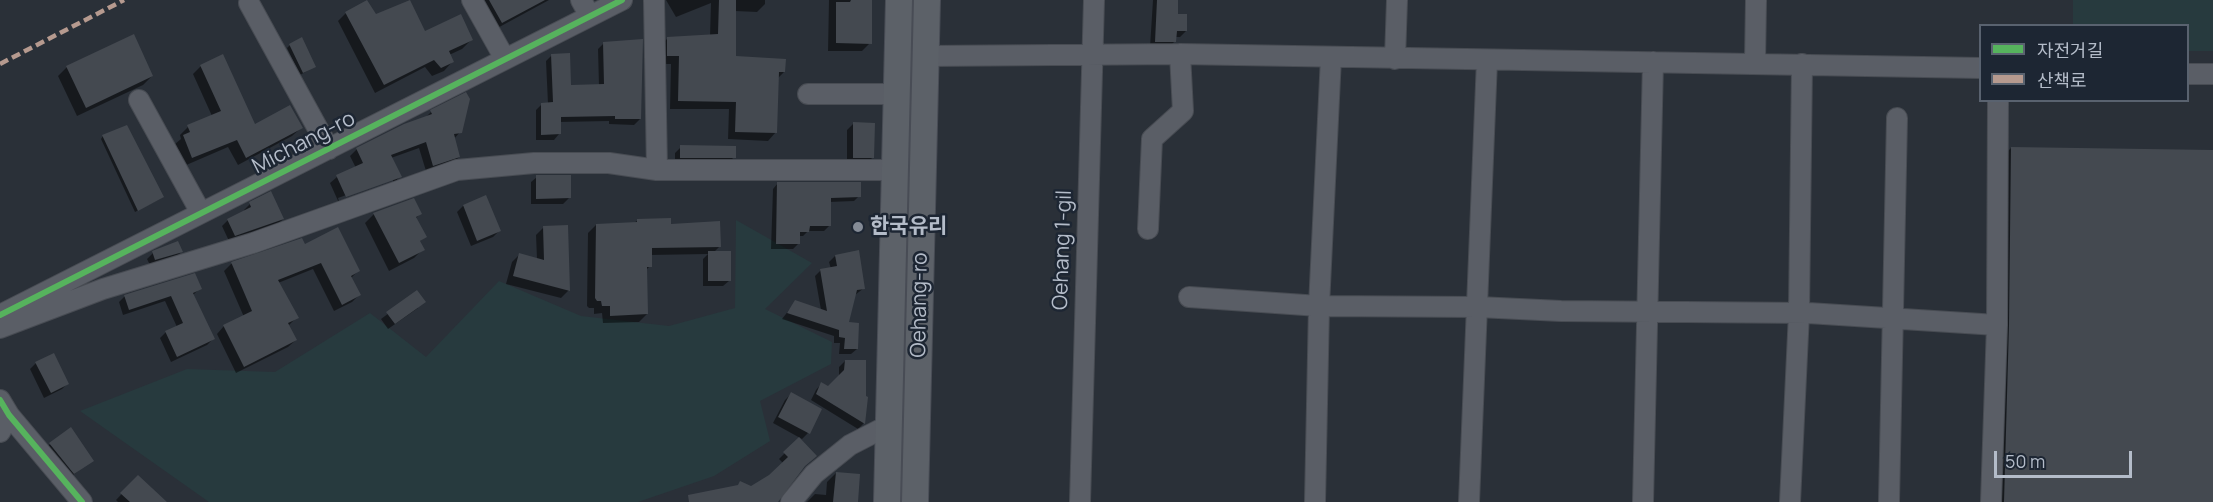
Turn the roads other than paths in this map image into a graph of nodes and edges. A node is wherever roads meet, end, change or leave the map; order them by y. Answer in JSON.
{"nodes":[{"id":1,"x":472,"y":0,"type":"edge"},
{"id":2,"x":622,"y":0,"type":"edge"},
{"id":3,"x":654,"y":0,"type":"edge"},
{"id":4,"x":899,"y":0,"type":"edge"},
{"id":5,"x":927,"y":0,"type":"edge"},
{"id":6,"x":1094,"y":0,"type":"edge"},
{"id":7,"x":1398,"y":0,"type":"edge"},
{"id":8,"x":1756,"y":0,"type":"edge"},
{"id":9,"x":249,"y":3,"type":"dead end"},
{"id":10,"x":586,"y":8,"type":"edge"},
{"id":11,"x":1180,"y":54,"type":"junction"},
{"id":12,"x":1093,"y":55,"type":"junction"},
{"id":13,"x":926,"y":56,"type":"junction"},
{"id":14,"x":1331,"y":57,"type":"junction"},
{"id":15,"x":1395,"y":58,"type":"junction"},
{"id":16,"x":505,"y":59,"type":"junction"},
{"id":17,"x":1487,"y":60,"type":"junction"},
{"id":18,"x":1653,"y":62,"type":"junction"},
{"id":19,"x":1755,"y":63,"type":"junction"},
{"id":20,"x":1802,"y":64,"type":"junction"},
{"id":21,"x":1979,"y":68,"type":"edge"},
{"id":22,"x":2189,"y":74,"type":"edge"},
{"id":23,"x":2213,"y":74,"type":"edge"},
{"id":24,"x":808,"y":94,"type":"dead end"},
{"id":25,"x":897,"y":94,"type":"junction"},
{"id":26,"x":139,"y":100,"type":"dead end"},
{"id":27,"x":1998,"y":102,"type":"edge"},
{"id":28,"x":1897,"y":118,"type":"dead end"},
{"id":29,"x":329,"y":148,"type":"junction"},
{"id":30,"x":657,"y":170,"type":"junction"},
{"id":31,"x":896,"y":170,"type":"junction"},
{"id":32,"x":201,"y":213,"type":"junction"},
{"id":33,"x":1148,"y":229,"type":"dead end"},
{"id":34,"x":1189,"y":297,"type":"dead end"},
{"id":35,"x":1319,"y":306,"type":"junction"},
{"id":36,"x":1478,"y":307,"type":"junction"},
{"id":37,"x":1648,"y":312,"type":"junction"},
{"id":38,"x":1799,"y":313,"type":"junction"},
{"id":39,"x":0,"y":315,"type":"edge"},
{"id":40,"x":1893,"y":318,"type":"junction"},
{"id":41,"x":1997,"y":325,"type":"junction"},
{"id":42,"x":0,"y":328,"type":"edge"},
{"id":43,"x":3,"y":416,"type":"edge"},
{"id":44,"x":889,"y":425,"type":"junction"},
{"id":45,"x":82,"y":502,"type":"edge"},
{"id":46,"x":791,"y":502,"type":"edge"},
{"id":47,"x":887,"y":502,"type":"edge"},
{"id":48,"x":915,"y":502,"type":"edge"},
{"id":49,"x":1080,"y":502,"type":"edge"},
{"id":50,"x":1315,"y":502,"type":"edge"},
{"id":51,"x":1469,"y":502,"type":"edge"},
{"id":52,"x":1643,"y":502,"type":"edge"},
{"id":53,"x":1790,"y":502,"type":"edge"},
{"id":54,"x":1889,"y":502,"type":"edge"},
{"id":55,"x":1991,"y":502,"type":"edge"}],
"edges":[{"from":1,"to":16,"type":"street"},
{"from":2,"to":10,"type":"street","name":"Michang-ro"},
{"from":3,"to":30,"type":"street"},
{"from":4,"to":25,"type":"main road","name":"Oehang-ro"},
{"from":5,"to":13,"type":"main road","name":"Oehang-ro"},
{"from":6,"to":12,"type":"street","name":"Oehang 1-gil"},
{"from":7,"to":15,"type":"street"},
{"from":8,"to":19,"type":"street"},
{"from":9,"to":29,"type":"street"},
{"from":10,"to":16,"type":"street","name":"Michang-ro"},
{"from":11,"to":12,"type":"street"},
{"from":11,"to":14,"type":"street"},
{"from":11,"to":33,"type":"street"},
{"from":12,"to":13,"type":"street"},
{"from":12,"to":49,"type":"street","name":"Oehang 1-gil"},
{"from":13,"to":48,"type":"main road","name":"Oehang-ro"},
{"from":14,"to":15,"type":"street"},
{"from":14,"to":35,"type":"street"},
{"from":15,"to":17,"type":"street"},
{"from":16,"to":29,"type":"street","name":"Michang-ro"},
{"from":17,"to":18,"type":"street"},
{"from":17,"to":36,"type":"street"},
{"from":18,"to":19,"type":"street"},
{"from":18,"to":37,"type":"street"},
{"from":19,"to":20,"type":"street"},
{"from":20,"to":21,"type":"street"},
{"from":20,"to":38,"type":"street"},
{"from":22,"to":23,"type":"street"},
{"from":24,"to":25,"type":"street"},
{"from":25,"to":31,"type":"main road","name":"Oehang-ro"},
{"from":26,"to":32,"type":"street"},
{"from":27,"to":41,"type":"street"},
{"from":28,"to":40,"type":"street"},
{"from":29,"to":32,"type":"street","name":"Michang-ro"},
{"from":30,"to":31,"type":"street"},
{"from":30,"to":42,"type":"street"},
{"from":31,"to":44,"type":"main road","name":"Oehang-ro"},
{"from":32,"to":39,"type":"street","name":"Michang-ro"},
{"from":34,"to":35,"type":"street"},
{"from":35,"to":36,"type":"street"},
{"from":35,"to":50,"type":"street"},
{"from":36,"to":37,"type":"street"},
{"from":36,"to":51,"type":"street"},
{"from":37,"to":38,"type":"street"},
{"from":37,"to":52,"type":"street"},
{"from":38,"to":40,"type":"street"},
{"from":38,"to":53,"type":"street"},
{"from":40,"to":41,"type":"street"},
{"from":40,"to":54,"type":"street"},
{"from":41,"to":55,"type":"street"},
{"from":43,"to":45,"type":"street"},
{"from":44,"to":46,"type":"street"},
{"from":44,"to":47,"type":"main road","name":"Oehang-ro"}]}
